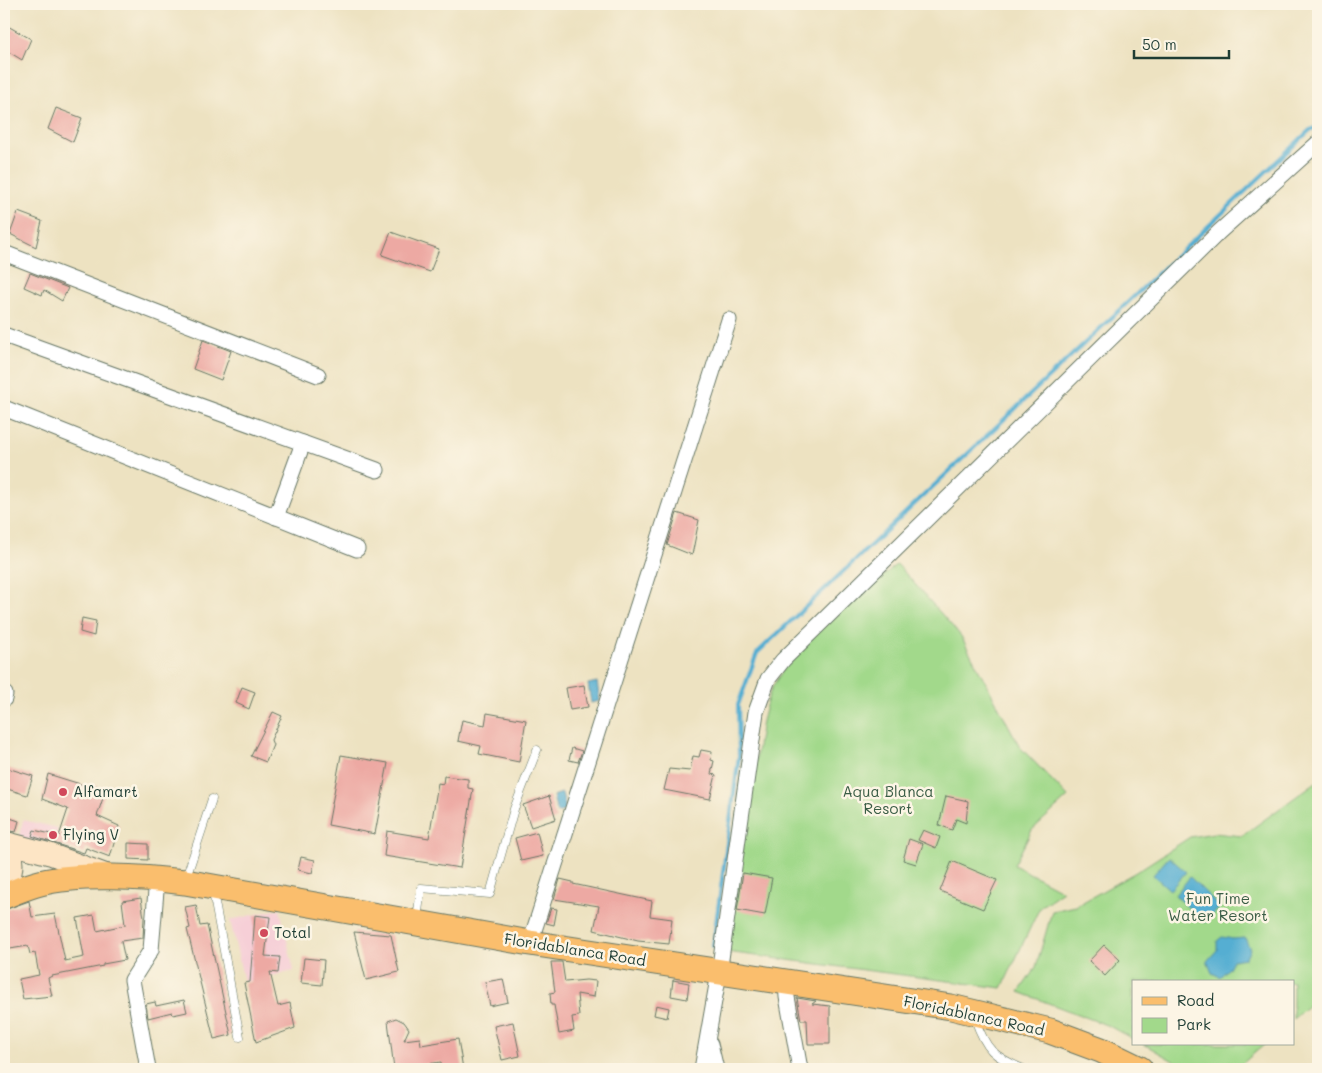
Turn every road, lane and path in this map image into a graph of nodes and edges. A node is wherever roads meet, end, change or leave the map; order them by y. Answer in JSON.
{"nodes":[{"id":1,"x":1318,"y":143,"type":"edge"},
{"id":2,"x":4,"y":253,"type":"edge"},
{"id":3,"x":729,"y":320,"type":"dead end"},
{"id":4,"x":4,"y":334,"type":"edge"},
{"id":5,"x":318,"y":375,"type":"dead end"},
{"id":6,"x":4,"y":408,"type":"edge"},
{"id":7,"x":303,"y":443,"type":"junction"},
{"id":8,"x":377,"y":470,"type":"dead end"},
{"id":9,"x":276,"y":517,"type":"junction"},
{"id":10,"x":357,"y":549,"type":"dead end"},
{"id":11,"x":537,"y":750,"type":"dead end"},
{"id":12,"x":212,"y":799,"type":"dead end"},
{"id":13,"x":4,"y":844,"type":"edge"},
{"id":14,"x":112,"y":877,"type":"junction"},
{"id":15,"x":157,"y":879,"type":"junction"},
{"id":16,"x":184,"y":882,"type":"junction"},
{"id":17,"x":212,"y":888,"type":"junction"},
{"id":18,"x":4,"y":896,"type":"edge"},
{"id":19,"x":416,"y":924,"type":"junction"},
{"id":20,"x":530,"y":943,"type":"junction"},
{"id":21,"x":719,"y":973,"type":"junction"},
{"id":22,"x":786,"y":983,"type":"junction"},
{"id":23,"x":973,"y":1012,"type":"junction"},
{"id":24,"x":708,"y":1034,"type":"junction"},
{"id":25,"x":240,"y":1037,"type":"dead end"},
{"id":26,"x":1008,"y":1066,"type":"edge"},
{"id":27,"x":148,"y":1069,"type":"edge"},
{"id":28,"x":702,"y":1069,"type":"edge"},
{"id":29,"x":716,"y":1069,"type":"edge"},
{"id":30,"x":800,"y":1069,"type":"edge"},
{"id":31,"x":1023,"y":1069,"type":"edge"},
{"id":32,"x":1140,"y":1069,"type":"edge"}],
"edges":[{"from":1,"to":21,"type":"street"},
{"from":2,"to":5,"type":"street"},
{"from":3,"to":20,"type":"street"},
{"from":4,"to":7,"type":"street"},
{"from":6,"to":9,"type":"street"},
{"from":7,"to":8,"type":"street"},
{"from":7,"to":9,"type":"street"},
{"from":9,"to":10,"type":"street"},
{"from":11,"to":19,"type":"lane"},
{"from":12,"to":16,"type":"lane"},
{"from":13,"to":14,"type":"street"},
{"from":13,"to":18,"type":"street"},
{"from":14,"to":15,"type":"main road","name":"Floridablanca Road"},
{"from":14,"to":18,"type":"main road","name":"Floridablanca Road"},
{"from":15,"to":16,"type":"main road","name":"Floridablanca Road"},
{"from":15,"to":27,"type":"street"},
{"from":16,"to":17,"type":"main road","name":"Floridablanca Road"},
{"from":17,"to":19,"type":"main road","name":"Floridablanca Road"},
{"from":17,"to":25,"type":"lane"},
{"from":19,"to":20,"type":"main road","name":"Floridablanca Road"},
{"from":20,"to":21,"type":"main road","name":"Floridablanca Road"},
{"from":21,"to":22,"type":"main road","name":"Floridablanca Road"},
{"from":21,"to":24,"type":"street"},
{"from":22,"to":23,"type":"main road","name":"Floridablanca Road"},
{"from":22,"to":30,"type":"street"},
{"from":23,"to":26,"type":"lane"},
{"from":23,"to":32,"type":"main road","name":"Floridablanca Road"},
{"from":24,"to":28,"type":"street"},
{"from":24,"to":29,"type":"street"},
{"from":26,"to":31,"type":"lane"}]}
